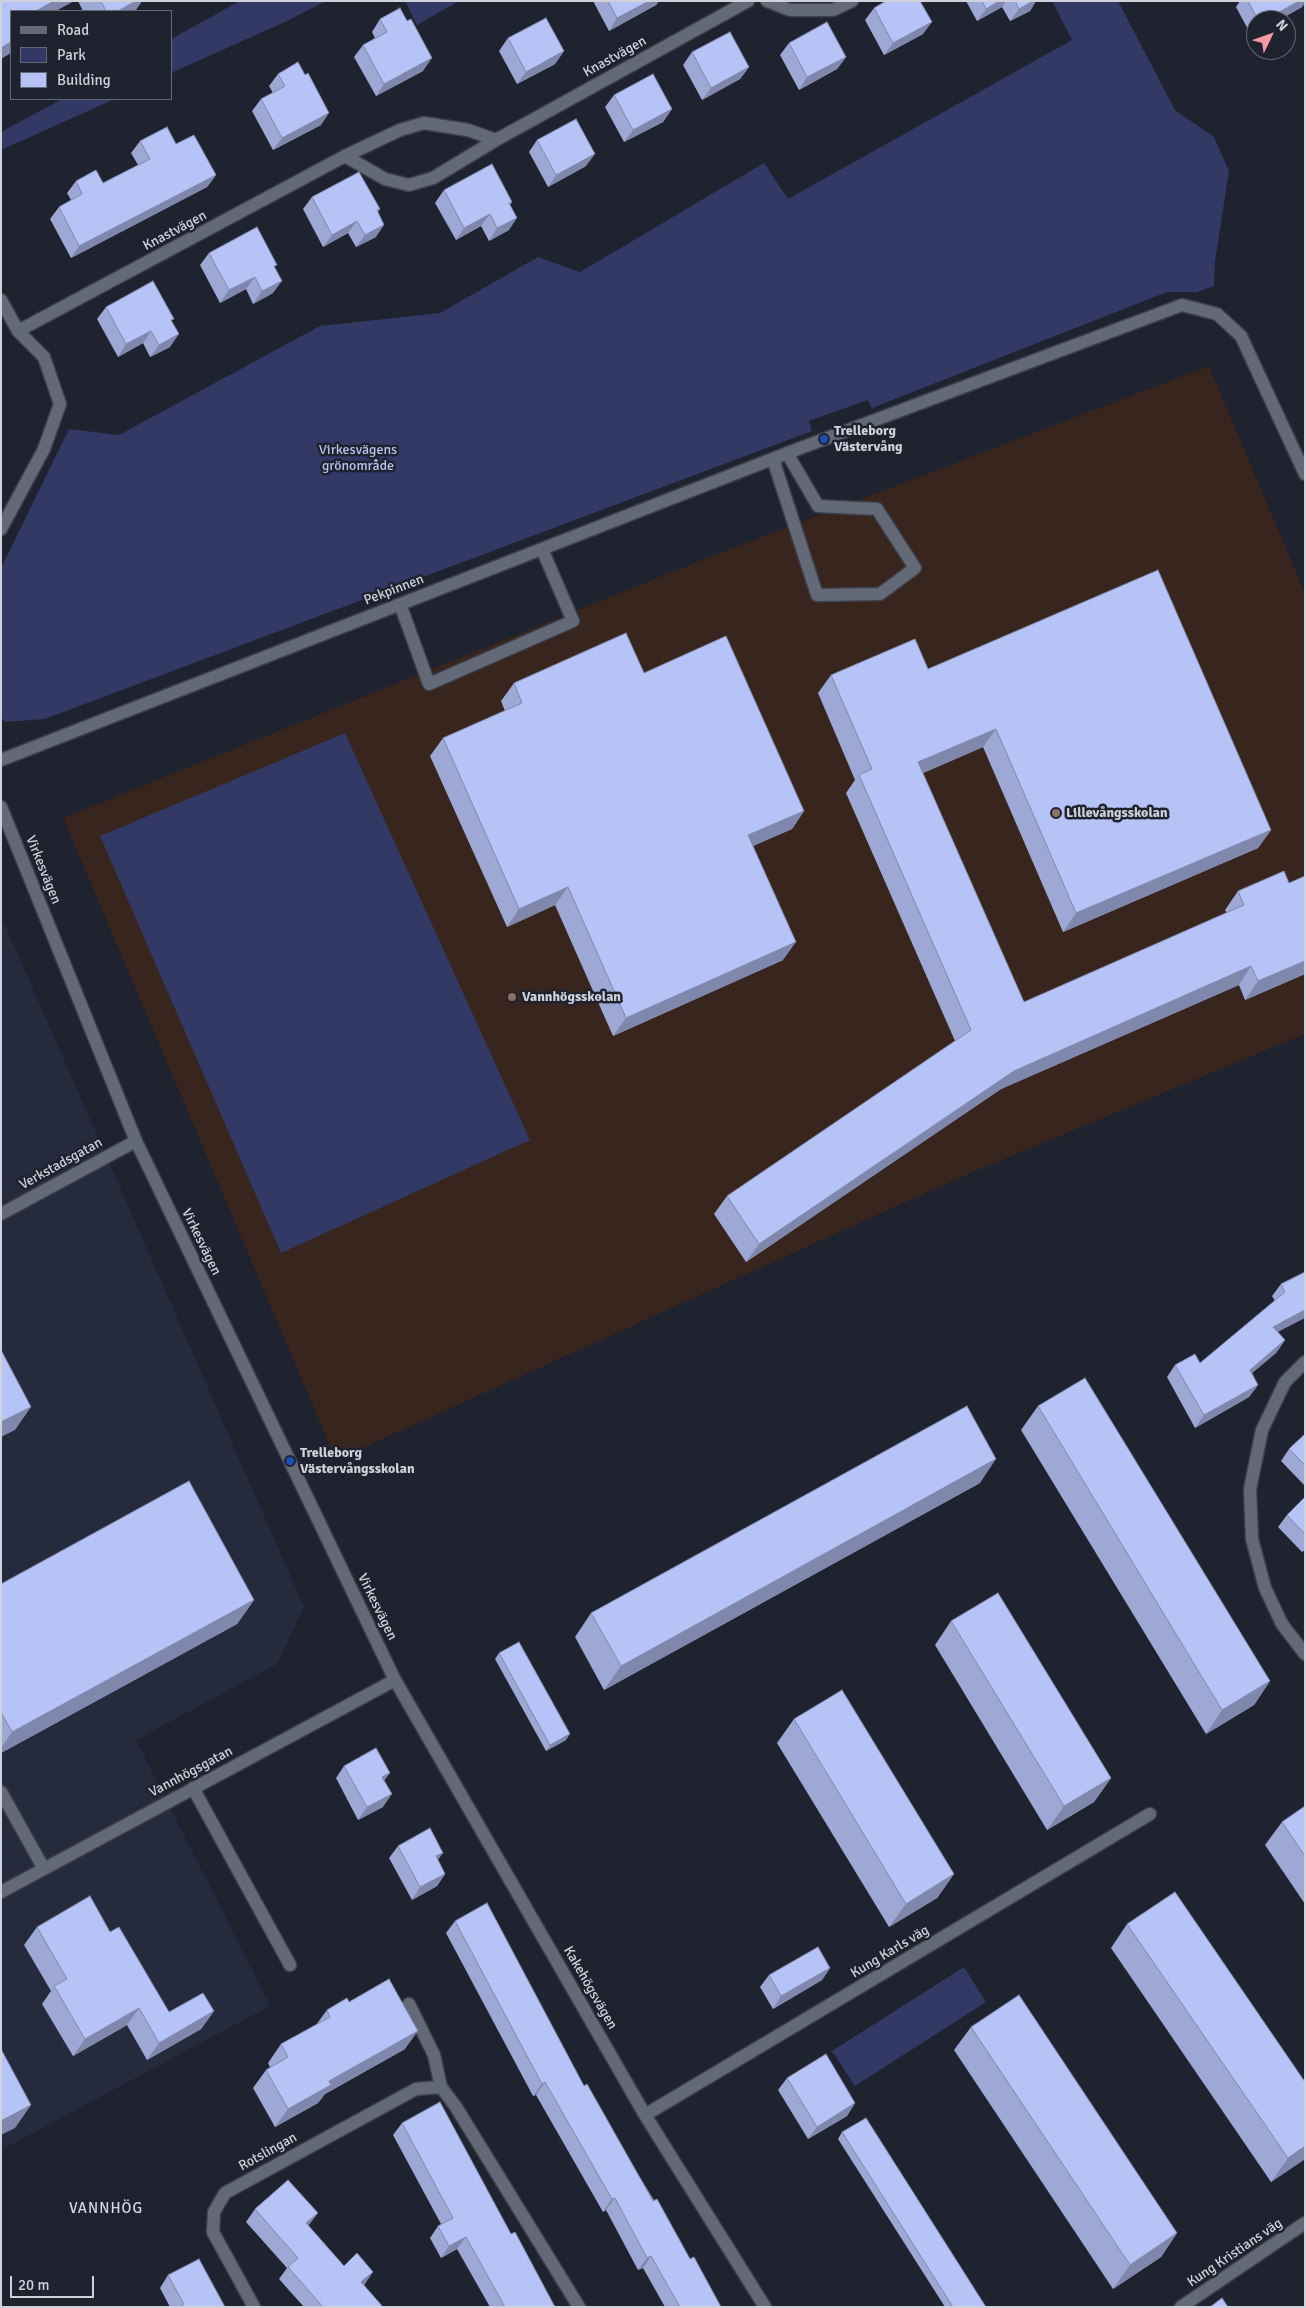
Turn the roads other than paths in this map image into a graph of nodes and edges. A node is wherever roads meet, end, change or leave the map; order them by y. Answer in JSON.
{"nodes":[{"id":1,"x":748,"y":1,"type":"edge"},
{"id":2,"x":767,"y":1,"type":"edge"},
{"id":3,"x":852,"y":1,"type":"edge"},
{"id":4,"x":496,"y":140,"type":"junction"},
{"id":5,"x":345,"y":156,"type":"junction"},
{"id":6,"x":1,"y":300,"type":"edge"},
{"id":7,"x":18,"y":331,"type":"junction"},
{"id":8,"x":793,"y":451,"type":"junction"},
{"id":9,"x":772,"y":459,"type":"junction"},
{"id":10,"x":1305,"y":474,"type":"edge"},
{"id":11,"x":1,"y":529,"type":"edge"},
{"id":12,"x":542,"y":549,"type":"junction"},
{"id":13,"x":400,"y":604,"type":"junction"},
{"id":14,"x":1,"y":760,"type":"edge"},
{"id":15,"x":1,"y":807,"type":"edge"},
{"id":16,"x":136,"y":1141,"type":"junction"},
{"id":17,"x":1,"y":1214,"type":"edge"},
{"id":18,"x":1305,"y":1362,"type":"edge"},
{"id":19,"x":1305,"y":1654,"type":"edge"},
{"id":20,"x":395,"y":1680,"type":"junction"},
{"id":21,"x":193,"y":1788,"type":"junction"},
{"id":22,"x":1,"y":1792,"type":"edge"},
{"id":23,"x":1150,"y":1814,"type":"dead end"},
{"id":24,"x":44,"y":1869,"type":"junction"},
{"id":25,"x":1,"y":1892,"type":"edge"},
{"id":26,"x":290,"y":1966,"type":"dead end"},
{"id":27,"x":409,"y":2004,"type":"dead end"},
{"id":28,"x":441,"y":2087,"type":"junction"},
{"id":29,"x":645,"y":2115,"type":"junction"},
{"id":30,"x":1305,"y":2223,"type":"edge"},
{"id":31,"x":254,"y":2307,"type":"edge"},
{"id":32,"x":579,"y":2307,"type":"edge"},
{"id":33,"x":765,"y":2307,"type":"edge"},
{"id":34,"x":1181,"y":2307,"type":"edge"}],
"edges":[{"from":1,"to":4,"type":"street","name":"Knastvägen"},
{"from":2,"to":3,"type":"street"},
{"from":4,"to":5,"type":"street","name":"Knastvägen"},
{"from":4,"to":5,"type":"street","name":"Knastvägen"},
{"from":5,"to":7,"type":"street","name":"Knastvägen"},
{"from":6,"to":7,"type":"street"},
{"from":7,"to":11,"type":"street"},
{"from":8,"to":9,"type":"street","name":"Pekpinnen"},
{"from":8,"to":9,"type":"street"},
{"from":8,"to":10,"type":"street","name":"Pekpinnen"},
{"from":9,"to":12,"type":"street","name":"Pekpinnen"},
{"from":12,"to":13,"type":"street","name":"Pekpinnen"},
{"from":12,"to":13,"type":"street"},
{"from":13,"to":14,"type":"street","name":"Pekpinnen"},
{"from":15,"to":16,"type":"street","name":"Virkesvägen"},
{"from":16,"to":17,"type":"street","name":"Verkstadsgatan"},
{"from":16,"to":20,"type":"street","name":"Virkesvägen"},
{"from":18,"to":19,"type":"street"},
{"from":20,"to":21,"type":"street","name":"Vannhögsgatan"},
{"from":20,"to":29,"type":"street","name":"Kakehögsvägen"},
{"from":21,"to":24,"type":"street","name":"Vannhögsgatan"},
{"from":21,"to":26,"type":"street"},
{"from":22,"to":24,"type":"street"},
{"from":23,"to":29,"type":"street","name":"Kung Karls väg"},
{"from":24,"to":25,"type":"street","name":"Vannhögsgatan"},
{"from":27,"to":28,"type":"street"},
{"from":28,"to":31,"type":"street","name":"Rotslingan"},
{"from":28,"to":32,"type":"street"},
{"from":29,"to":33,"type":"street","name":"Kakehögsvägen"},
{"from":30,"to":34,"type":"street","name":"Kung Kristians väg"}]}
